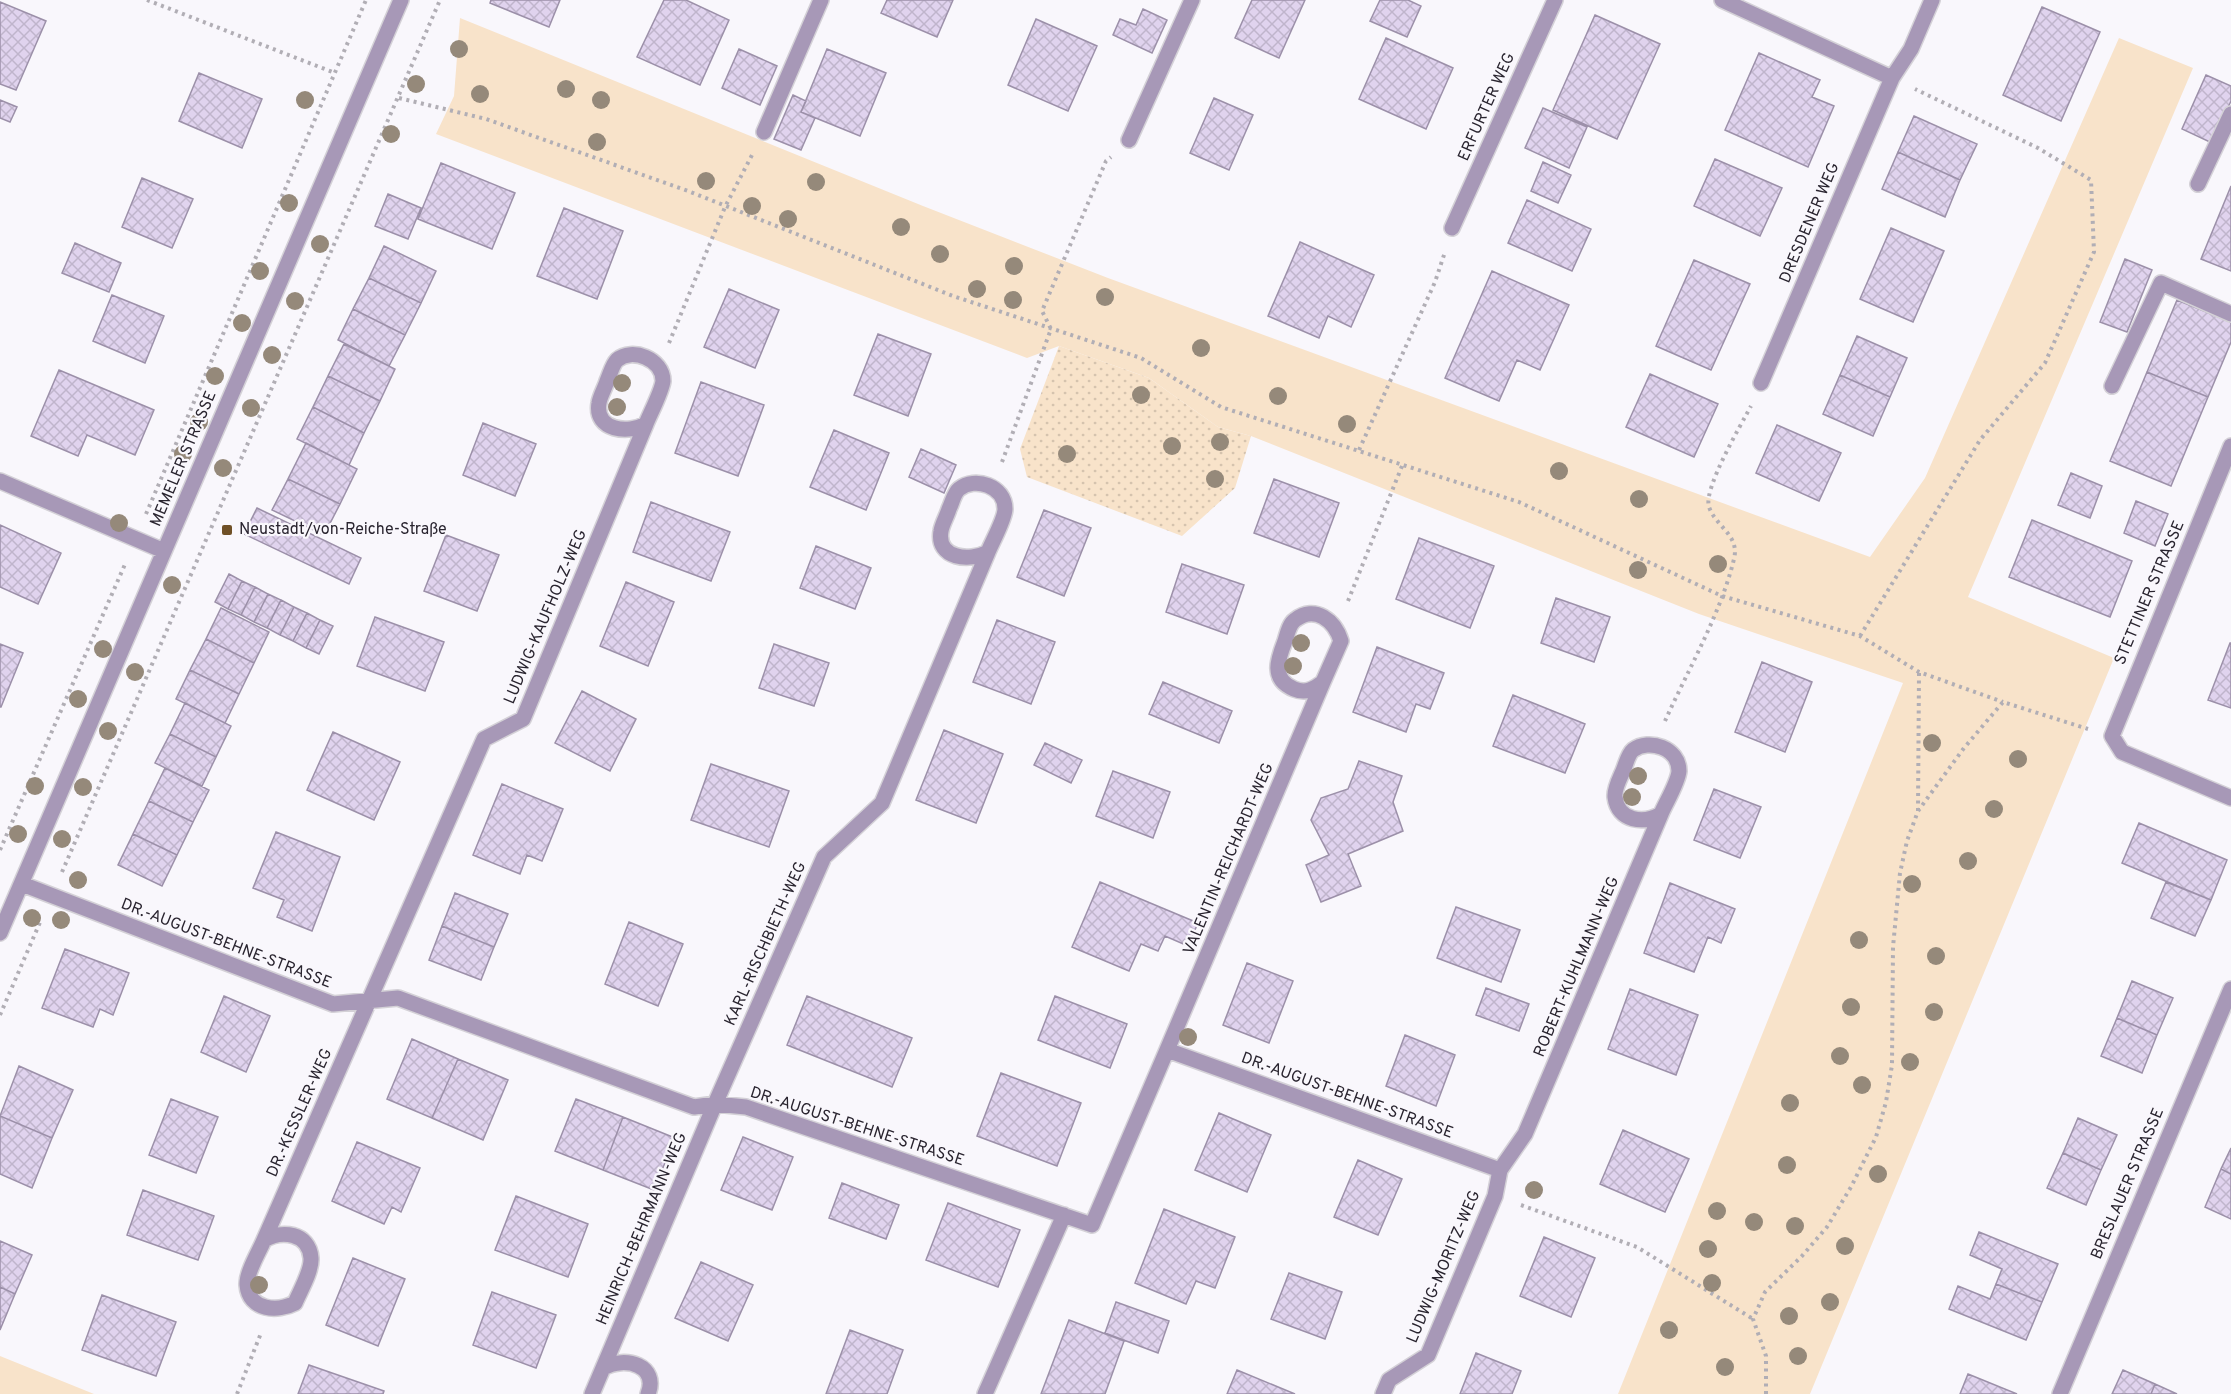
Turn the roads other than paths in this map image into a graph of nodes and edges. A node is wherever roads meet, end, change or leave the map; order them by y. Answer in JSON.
{"nodes":[{"id":1,"x":401,"y":0,"type":"edge"},
{"id":2,"x":821,"y":0,"type":"edge"},
{"id":3,"x":1192,"y":0,"type":"edge"},
{"id":4,"x":1555,"y":0,"type":"edge"},
{"id":5,"x":1722,"y":0,"type":"edge"},
{"id":6,"x":1932,"y":0,"type":"edge"},
{"id":7,"x":1892,"y":78,"type":"junction"},
{"id":8,"x":2231,"y":114,"type":"edge"},
{"id":9,"x":764,"y":132,"type":"dead end"},
{"id":10,"x":1129,"y":140,"type":"road end"},
{"id":11,"x":2198,"y":184,"type":"dead end"},
{"id":12,"x":1452,"y":228,"type":"road end"},
{"id":13,"x":2231,"y":314,"type":"edge"},
{"id":14,"x":1761,"y":383,"type":"road end"},
{"id":15,"x":2112,"y":386,"type":"dead end"},
{"id":16,"x":646,"y":424,"type":"junction"},
{"id":17,"x":2231,"y":446,"type":"edge"},
{"id":18,"x":0,"y":481,"type":"edge"},
{"id":19,"x":164,"y":551,"type":"junction"},
{"id":20,"x":988,"y":552,"type":"junction"},
{"id":21,"x":1323,"y":682,"type":"junction"},
{"id":22,"x":2231,"y":798,"type":"edge"},
{"id":23,"x":1661,"y":814,"type":"junction"},
{"id":24,"x":22,"y":884,"type":"junction"},
{"id":25,"x":0,"y":933,"type":"edge"},
{"id":26,"x":2231,"y":989,"type":"edge"},
{"id":27,"x":369,"y":1001,"type":"junction"},
{"id":28,"x":1167,"y":1050,"type":"junction"},
{"id":29,"x":715,"y":1104,"type":"junction"},
{"id":30,"x":1500,"y":1170,"type":"junction"},
{"id":31,"x":1064,"y":1215,"type":"junction"},
{"id":32,"x":264,"y":1240,"type":"junction"},
{"id":33,"x":603,"y":1368,"type":"junction"},
{"id":34,"x":592,"y":1394,"type":"edge"},
{"id":35,"x":648,"y":1394,"type":"edge"},
{"id":36,"x":985,"y":1394,"type":"edge"},
{"id":37,"x":1383,"y":1394,"type":"edge"},
{"id":38,"x":2060,"y":1394,"type":"edge"}],
"edges":[{"from":1,"to":19,"type":"street","name":"MEMELER STRASSE"},
{"from":2,"to":9,"type":"street"},
{"from":3,"to":10,"type":"street"},
{"from":4,"to":12,"type":"street","name":"ERFURTER WEG"},
{"from":5,"to":7,"type":"street"},
{"from":6,"to":7,"type":"street","name":"DRESDENER WEG"},
{"from":7,"to":14,"type":"street","name":"DRESDENER WEG"},
{"from":8,"to":11,"type":"street"},
{"from":13,"to":15,"type":"street"},
{"from":16,"to":16,"type":"street","name":"LUDWIG-KAUFHOLZ-WEG"},
{"from":16,"to":27,"type":"street","name":"LUDWIG-KAUFHOLZ-WEG"},
{"from":17,"to":22,"type":"street","name":"STETTINER STRASSE"},
{"from":18,"to":19,"type":"street"},
{"from":19,"to":24,"type":"street","name":"MEMELER STRASSE"},
{"from":20,"to":20,"type":"street","name":"KARL-RISCHBIETH-WEG"},
{"from":20,"to":29,"type":"street","name":"KARL-RISCHBIETH-WEG"},
{"from":21,"to":21,"type":"street","name":"VALENTIN-REICHARDT-WEG"},
{"from":21,"to":28,"type":"street","name":"VALENTIN-REICHARDT-WEG"},
{"from":23,"to":23,"type":"street","name":"ROBERT-KUHLMANN-WEG"},
{"from":23,"to":30,"type":"street","name":"ROBERT-KUHLMANN-WEG"},
{"from":24,"to":25,"type":"street","name":"MEMELER STRASSE"},
{"from":24,"to":27,"type":"street","name":"DR.-AUGUST-BEHNE-STRASSE"},
{"from":26,"to":38,"type":"street","name":"BRESLAUER STRASSE"},
{"from":27,"to":29,"type":"street","name":"DR.-AUGUST-BEHNE-STRASSE"},
{"from":27,"to":32,"type":"street","name":"DR.-KESSLER-WEG"},
{"from":28,"to":30,"type":"street","name":"DR.-AUGUST-BEHNE-STRASSE"},
{"from":28,"to":31,"type":"street","name":"DR.-AUGUST-BEHNE-STRASSE"},
{"from":29,"to":31,"type":"street","name":"DR.-AUGUST-BEHNE-STRASSE"},
{"from":29,"to":33,"type":"street","name":"HEINRICH-BEHRMANN-WEG"},
{"from":30,"to":37,"type":"street","name":"LUDWIG-MORITZ-WEG"},
{"from":31,"to":36,"type":"street"},
{"from":32,"to":32,"type":"street","name":"DR.-KESSLER-WEG"},
{"from":33,"to":34,"type":"street","name":"HEINRICH-BEHRMANN-WEG"},
{"from":33,"to":35,"type":"street"}]}
